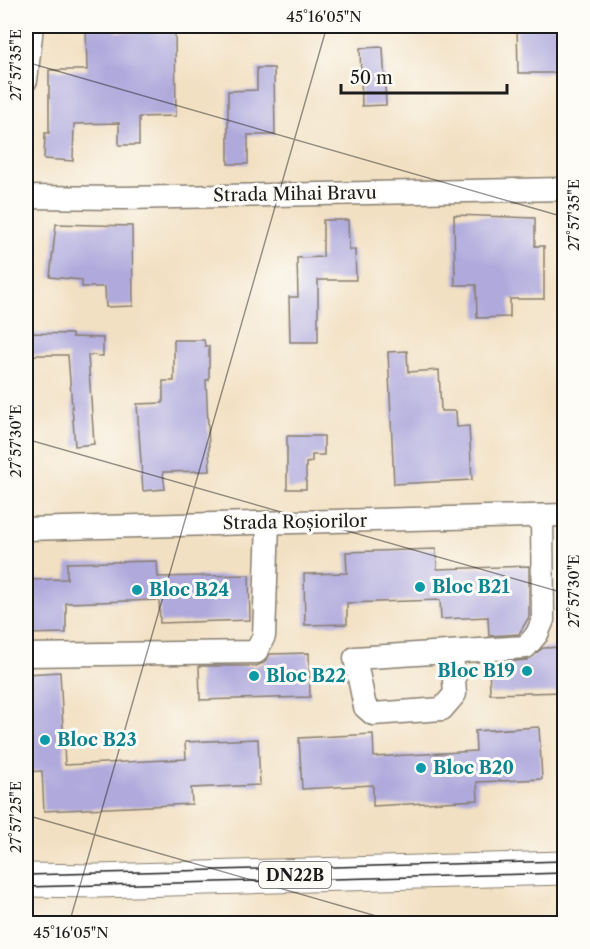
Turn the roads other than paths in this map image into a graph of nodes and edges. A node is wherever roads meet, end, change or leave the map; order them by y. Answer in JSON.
{"nodes":[{"id":1,"x":32,"y":26,"type":"edge"},
{"id":2,"x":26,"y":80,"type":"edge"},
{"id":3,"x":564,"y":189,"type":"edge"},
{"id":4,"x":26,"y":197,"type":"edge"},
{"id":5,"x":564,"y":515,"type":"edge"},
{"id":6,"x":542,"y":516,"type":"junction"},
{"id":7,"x":268,"y":523,"type":"junction"},
{"id":8,"x":26,"y":528,"type":"edge"},
{"id":9,"x":452,"y":652,"type":"junction"},
{"id":10,"x":26,"y":655,"type":"edge"},
{"id":11,"x":564,"y":868,"type":"edge"},
{"id":12,"x":26,"y":880,"type":"edge"}],
"edges":[{"from":1,"to":2,"type":"street"},
{"from":3,"to":4,"type":"street","name":"Strada Mihai Bravu"},
{"from":5,"to":6,"type":"street","name":"Strada Roșiorilor"},
{"from":6,"to":7,"type":"street","name":"Strada Roșiorilor"},
{"from":6,"to":9,"type":"street"},
{"from":7,"to":8,"type":"street","name":"Strada Roșiorilor"},
{"from":7,"to":10,"type":"street"},
{"from":9,"to":9,"type":"street"},
{"from":11,"to":12,"type":"main road","number":"DN22B"}]}
